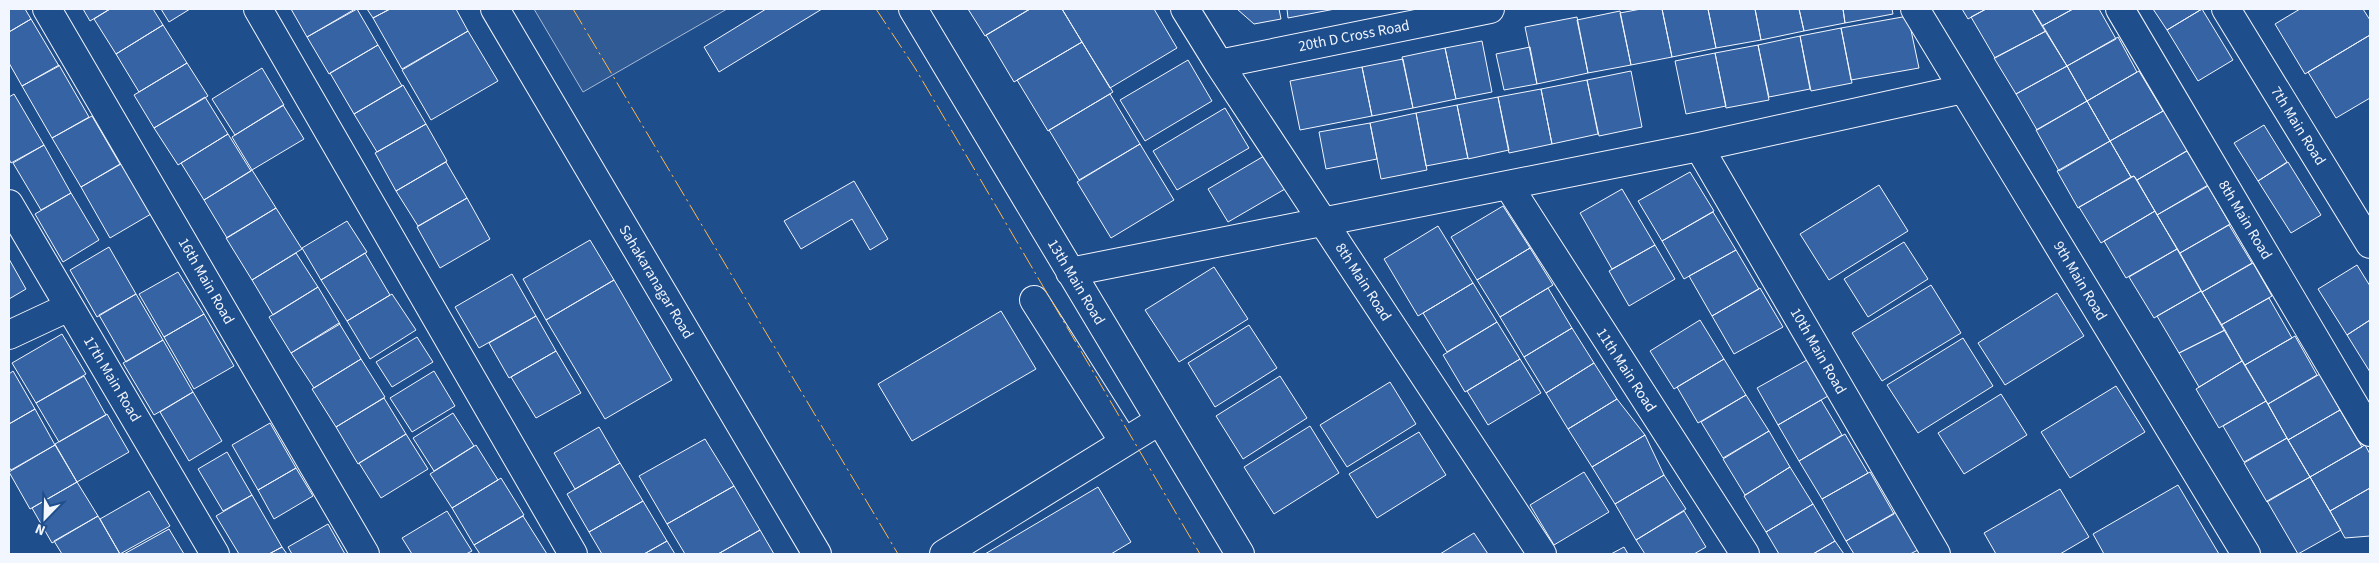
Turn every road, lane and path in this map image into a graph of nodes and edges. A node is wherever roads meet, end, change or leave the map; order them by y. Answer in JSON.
{"nodes":[{"id":1,"x":47,"y":9,"type":"edge"},
{"id":2,"x":258,"y":9,"type":"edge"},
{"id":3,"x":495,"y":9,"type":"edge"},
{"id":4,"x":913,"y":9,"type":"edge"},
{"id":5,"x":1185,"y":9,"type":"edge"},
{"id":6,"x":1490,"y":9,"type":"edge"},
{"id":7,"x":1914,"y":9,"type":"edge"},
{"id":8,"x":2120,"y":9,"type":"edge"},
{"id":9,"x":2226,"y":9,"type":"edge"},
{"id":10,"x":1219,"y":64,"type":"junction"},
{"id":11,"x":1963,"y":89,"type":"junction"},
{"id":12,"x":1699,"y":147,"type":"junction"},
{"id":13,"x":1508,"y":185,"type":"junction"},
{"id":14,"x":9,"y":204,"type":"edge"},
{"id":15,"x":1324,"y":223,"type":"junction"},
{"id":16,"x":2370,"y":244,"type":"edge"},
{"id":17,"x":1070,"y":272,"type":"junction"},
{"id":18,"x":1034,"y":300,"type":"dead end"},
{"id":19,"x":69,"y":307,"type":"junction"},
{"id":20,"x":9,"y":336,"type":"edge"},
{"id":21,"x":1159,"y":420,"type":"junction"},
{"id":22,"x":2370,"y":432,"type":"edge"},
{"id":23,"x":1124,"y":442,"type":"junction"},
{"id":24,"x":215,"y":554,"type":"edge"},
{"id":25,"x":365,"y":554,"type":"edge"},
{"id":26,"x":573,"y":554,"type":"edge"},
{"id":27,"x":817,"y":554,"type":"edge"},
{"id":28,"x":944,"y":554,"type":"edge"},
{"id":29,"x":1240,"y":554,"type":"edge"},
{"id":30,"x":1542,"y":554,"type":"edge"},
{"id":31,"x":1744,"y":554,"type":"edge"},
{"id":32,"x":1936,"y":554,"type":"edge"},
{"id":33,"x":2246,"y":554,"type":"edge"}],
"edges":[{"from":1,"to":25,"type":"street","name":"16th Main Road"},
{"from":2,"to":26,"type":"street"},
{"from":3,"to":27,"type":"street","name":"Sahakaranagar Road"},
{"from":4,"to":17,"type":"street","name":"13th Main Road"},
{"from":5,"to":10,"type":"street","name":"8th Main Road"},
{"from":6,"to":10,"type":"street","name":"20th D Cross Road"},
{"from":7,"to":11,"type":"street","name":"9th Main Road"},
{"from":8,"to":22,"type":"street","name":"8th Main Road"},
{"from":9,"to":16,"type":"street","name":"7th Main Road"},
{"from":10,"to":15,"type":"street","name":"8th Main Road"},
{"from":11,"to":12,"type":"street"},
{"from":11,"to":33,"type":"street","name":"9th Main Road"},
{"from":12,"to":13,"type":"street"},
{"from":12,"to":32,"type":"street","name":"10th Main Road"},
{"from":13,"to":15,"type":"street"},
{"from":13,"to":31,"type":"street","name":"11th Main Road"},
{"from":14,"to":19,"type":"street","name":"17th Main Road"},
{"from":15,"to":17,"type":"street"},
{"from":15,"to":30,"type":"street","name":"8th Main Road"},
{"from":17,"to":21,"type":"street","name":"13th Main Road"},
{"from":18,"to":23,"type":"street"},
{"from":19,"to":20,"type":"street"},
{"from":19,"to":24,"type":"street","name":"17th Main Road"},
{"from":21,"to":23,"type":"street"},
{"from":21,"to":29,"type":"street","name":"13th Main Road"},
{"from":23,"to":28,"type":"street"}]}
